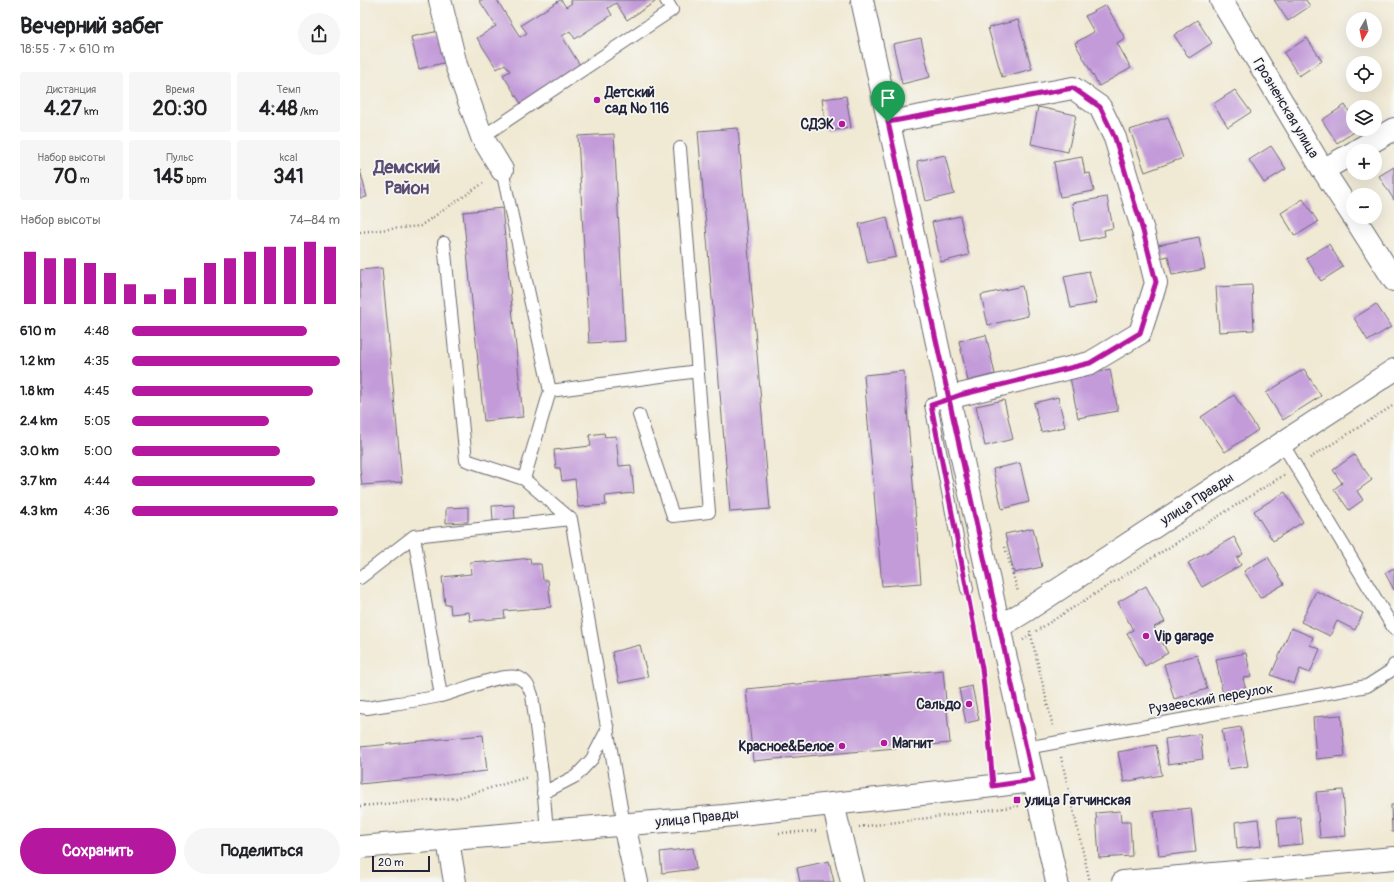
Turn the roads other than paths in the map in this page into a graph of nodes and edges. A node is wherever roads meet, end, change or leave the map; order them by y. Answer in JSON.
{"nodes":[{"id":1,"x":440,"y":0,"type":"edge"},
{"id":2,"x":666,"y":0,"type":"edge"},
{"id":3,"x":862,"y":0,"type":"edge"},
{"id":4,"x":1222,"y":1,"type":"edge"},
{"id":5,"x":888,"y":122,"type":"junction"},
{"id":6,"x":1394,"y":129,"type":"edge"},
{"id":7,"x":482,"y":137,"type":"junction"},
{"id":8,"x":1368,"y":144,"type":"edge"},
{"id":9,"x":680,"y":148,"type":"dead end"},
{"id":10,"x":1346,"y":156,"type":"edge"},
{"id":11,"x":502,"y":170,"type":"joint"},
{"id":12,"x":1324,"y":170,"type":"junction"},
{"id":13,"x":1346,"y":205,"type":"edge"},
{"id":14,"x":1358,"y":224,"type":"edge"},
{"id":15,"x":444,"y":243,"type":"dead end"},
{"id":16,"x":1394,"y":280,"type":"edge"},
{"id":17,"x":1394,"y":370,"type":"edge"},
{"id":18,"x":698,"y":371,"type":"junction"},
{"id":19,"x":550,"y":391,"type":"junction"},
{"id":20,"x":949,"y":399,"type":"junction"},
{"id":21,"x":639,"y":415,"type":"dead end"},
{"id":22,"x":1282,"y":443,"type":"junction"},
{"id":23,"x":524,"y":479,"type":"junction"},
{"id":24,"x":572,"y":519,"type":"junction"},
{"id":25,"x":414,"y":536,"type":"junction"},
{"id":26,"x":360,"y":578,"type":"edge"},
{"id":27,"x":966,"y":589,"type":"road end"},
{"id":28,"x":999,"y":627,"type":"junction"},
{"id":29,"x":1394,"y":629,"type":"edge"},
{"id":30,"x":1394,"y":666,"type":"edge"},
{"id":31,"x":441,"y":696,"type":"junction"},
{"id":32,"x":360,"y":707,"type":"edge"},
{"id":33,"x":608,"y":728,"type":"junction"},
{"id":34,"x":1026,"y":748,"type":"junction"},
{"id":35,"x":1033,"y":780,"type":"junction"},
{"id":36,"x":543,"y":793,"type":"junction"},
{"id":37,"x":833,"y":804,"type":"junction"},
{"id":38,"x":624,"y":825,"type":"junction"},
{"id":39,"x":547,"y":831,"type":"junction"},
{"id":40,"x":448,"y":841,"type":"junction"},
{"id":41,"x":360,"y":848,"type":"edge"},
{"id":42,"x":1394,"y":858,"type":"edge"},
{"id":43,"x":456,"y":882,"type":"edge"},
{"id":44,"x":636,"y":882,"type":"edge"},
{"id":45,"x":852,"y":882,"type":"edge"},
{"id":46,"x":1057,"y":882,"type":"edge"},
{"id":47,"x":1123,"y":882,"type":"edge"}],
"edges":[{"from":1,"to":7,"type":"street"},
{"from":2,"to":7,"type":"lane"},
{"from":3,"to":5,"type":"street"},
{"from":4,"to":12,"type":"street","name":"Грозненская улица"},
{"from":5,"to":20,"type":"street"},
{"from":5,"to":20,"type":"street"},
{"from":6,"to":8,"type":"street"},
{"from":7,"to":11,"type":"street"},
{"from":9,"to":18,"type":"lane"},
{"from":10,"to":12,"type":"street"},
{"from":11,"to":19,"type":"lane"},
{"from":12,"to":13,"type":"street","name":"Грозненская улица"},
{"from":14,"to":16,"type":"street","name":"Грозненская улица"},
{"from":15,"to":23,"type":"lane"},
{"from":17,"to":22,"type":"street","name":"улица Правды"},
{"from":18,"to":19,"type":"lane"},
{"from":18,"to":21,"type":"lane"},
{"from":19,"to":23,"type":"lane"},
{"from":20,"to":27,"type":"lane"},
{"from":20,"to":28,"type":"street"},
{"from":22,"to":28,"type":"street","name":"улица Правды"},
{"from":22,"to":29,"type":"lane"},
{"from":23,"to":24,"type":"lane"},
{"from":24,"to":25,"type":"lane"},
{"from":24,"to":33,"type":"lane"},
{"from":25,"to":26,"type":"lane"},
{"from":25,"to":31,"type":"lane"},
{"from":28,"to":34,"type":"street"},
{"from":30,"to":34,"type":"lane","name":"Рузаевский переулок"},
{"from":31,"to":32,"type":"lane"},
{"from":31,"to":36,"type":"lane"},
{"from":33,"to":36,"type":"lane"},
{"from":33,"to":38,"type":"lane"},
{"from":34,"to":35,"type":"street"},
{"from":35,"to":37,"type":"street","name":"улица Правды"},
{"from":35,"to":46,"type":"street"},
{"from":36,"to":39,"type":"lane"},
{"from":37,"to":38,"type":"street","name":"улица Правды"},
{"from":37,"to":45,"type":"street"},
{"from":38,"to":39,"type":"street","name":"улица Правды"},
{"from":38,"to":44,"type":"street"},
{"from":39,"to":40,"type":"street","name":"улица Правды"},
{"from":40,"to":41,"type":"street","name":"улица Правды"},
{"from":40,"to":43,"type":"street"},
{"from":42,"to":47,"type":"street"}]}
